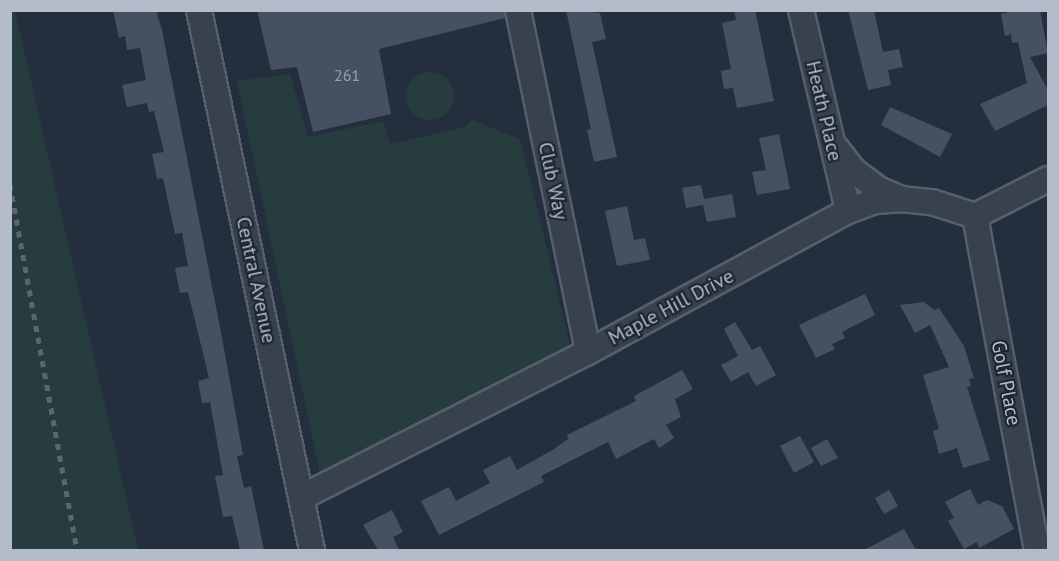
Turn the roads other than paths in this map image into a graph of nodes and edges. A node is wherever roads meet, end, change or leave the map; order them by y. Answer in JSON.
{"nodes":[{"id":1,"x":199,"y":10,"type":"edge"},
{"id":2,"x":518,"y":10,"type":"edge"},
{"id":3,"x":801,"y":10,"type":"edge"},
{"id":4,"x":832,"y":144,"type":"junction"},
{"id":5,"x":1048,"y":179,"type":"edge"},
{"id":6,"x":901,"y":199,"type":"junction"},
{"id":7,"x":848,"y":211,"type":"junction"},
{"id":8,"x":975,"y":216,"type":"junction"},
{"id":9,"x":588,"y":352,"type":"junction"},
{"id":10,"x":302,"y":497,"type":"junction"},
{"id":11,"x":312,"y":550,"type":"edge"},
{"id":12,"x":1037,"y":550,"type":"edge"}],
"edges":[{"from":1,"to":10,"type":"street","name":"Central Avenue"},
{"from":2,"to":9,"type":"street","name":"Club Way"},
{"from":3,"to":4,"type":"street","name":"Heath Place"},
{"from":4,"to":6,"type":"street"},
{"from":4,"to":7,"type":"street","name":"Heath Place"},
{"from":5,"to":8,"type":"street"},
{"from":6,"to":7,"type":"street","name":"Maple Hill Drive"},
{"from":6,"to":8,"type":"street","name":"Maple Hill Drive"},
{"from":7,"to":9,"type":"street","name":"Maple Hill Drive"},
{"from":8,"to":12,"type":"street","name":"Golf Place"},
{"from":9,"to":10,"type":"street","name":"Maple Hill Drive"},
{"from":10,"to":11,"type":"street","name":"Central Avenue"}]}
